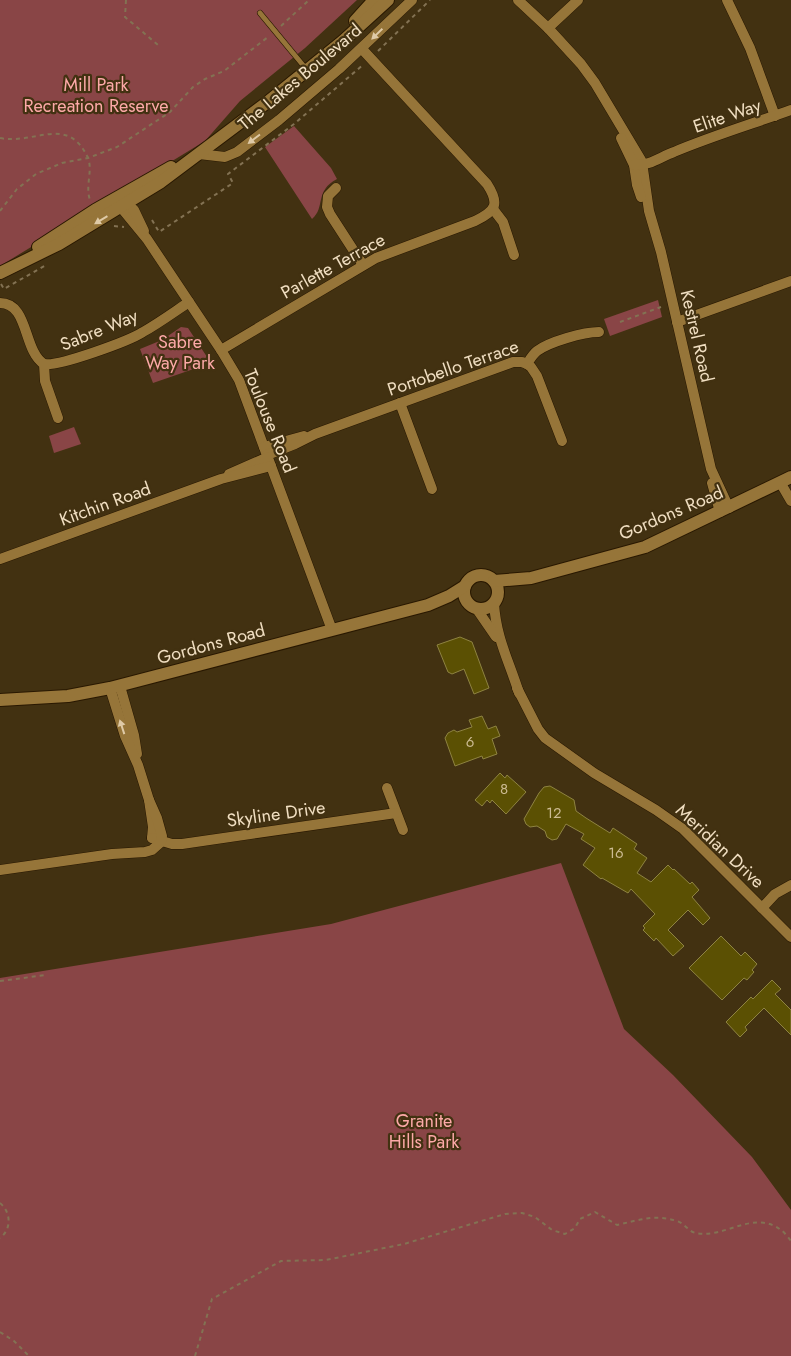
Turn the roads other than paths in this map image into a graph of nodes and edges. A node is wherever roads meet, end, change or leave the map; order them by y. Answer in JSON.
{"nodes":[{"id":1,"x":374,"y":0,"type":"edge"},
{"id":2,"x":388,"y":0,"type":"edge"},
{"id":3,"x":412,"y":0,"type":"edge"},
{"id":4,"x":518,"y":0,"type":"edge"},
{"id":5,"x":578,"y":0,"type":"edge"},
{"id":6,"x":727,"y":0,"type":"edge"},
{"id":7,"x":260,"y":13,"type":"dead end"},
{"id":8,"x":548,"y":28,"type":"junction"},
{"id":9,"x":362,"y":49,"type":"junction"},
{"id":10,"x":311,"y":67,"type":"junction"},
{"id":11,"x":791,"y":110,"type":"edge"},
{"id":12,"x":775,"y":116,"type":"junction"},
{"id":13,"x":199,"y":154,"type":"junction"},
{"id":14,"x":639,"y":163,"type":"junction"},
{"id":15,"x":336,"y":188,"type":"dead end"},
{"id":16,"x":123,"y":202,"type":"junction"},
{"id":17,"x":493,"y":210,"type":"junction"},
{"id":18,"x":514,"y":255,"type":"dead end"},
{"id":19,"x":363,"y":265,"type":"junction"},
{"id":20,"x":12,"y":266,"type":"junction"},
{"id":21,"x":0,"y":273,"type":"edge"},
{"id":22,"x":791,"y":281,"type":"edge"},
{"id":23,"x":189,"y":302,"type":"junction"},
{"id":24,"x":0,"y":303,"type":"edge"},
{"id":25,"x":677,"y":322,"type":"junction"},
{"id":26,"x":599,"y":332,"type":"dead end"},
{"id":27,"x":221,"y":350,"type":"junction"},
{"id":28,"x":44,"y":364,"type":"junction"},
{"id":29,"x":527,"y":364,"type":"junction"},
{"id":30,"x":400,"y":403,"type":"junction"},
{"id":31,"x":58,"y":418,"type":"dead end"},
{"id":32,"x":562,"y":441,"type":"dead end"},
{"id":33,"x":267,"y":456,"type":"junction"},
{"id":34,"x":788,"y":480,"type":"edge"},
{"id":35,"x":432,"y":489,"type":"dead end"},
{"id":36,"x":791,"y":501,"type":"edge"},
{"id":37,"x":724,"y":510,"type":"junction"},
{"id":38,"x":0,"y":559,"type":"edge"},
{"id":39,"x":531,"y":578,"type":"junction"},
{"id":40,"x":494,"y":581,"type":"junction"},
{"id":41,"x":465,"y":586,"type":"junction"},
{"id":42,"x":496,"y":599,"type":"junction"},
{"id":43,"x":428,"y":605,"type":"junction"},
{"id":44,"x":473,"y":607,"type":"junction"},
{"id":45,"x":332,"y":630,"type":"junction"},
{"id":46,"x":501,"y":646,"type":"junction"},
{"id":47,"x":115,"y":687,"type":"junction"},
{"id":48,"x":0,"y":700,"type":"edge"},
{"id":49,"x":387,"y":788,"type":"dead end"},
{"id":50,"x":396,"y":813,"type":"junction"},
{"id":51,"x":403,"y":830,"type":"dead end"},
{"id":52,"x":157,"y":840,"type":"junction"},
{"id":53,"x":0,"y":870,"type":"edge"},
{"id":54,"x":791,"y":886,"type":"edge"},
{"id":55,"x":762,"y":908,"type":"junction"},
{"id":56,"x":791,"y":938,"type":"edge"}],
"edges":[{"from":1,"to":10,"type":"street","name":"The Lakes Boulevard"},
{"from":2,"to":10,"type":"street","name":"The Lakes Boulevard"},
{"from":3,"to":9,"type":"street","name":"The Lakes Boulevard","one_way":true},
{"from":4,"to":8,"type":"street","name":"Kestrel Road"},
{"from":5,"to":8,"type":"street"},
{"from":6,"to":12,"type":"street"},
{"from":7,"to":10,"type":"lane"},
{"from":8,"to":14,"type":"street","name":"Kestrel Road"},
{"from":9,"to":13,"type":"street","name":"The Lakes Boulevard","one_way":true},
{"from":9,"to":17,"type":"street"},
{"from":10,"to":13,"type":"street","name":"The Lakes Boulevard"},
{"from":11,"to":12,"type":"street","name":"Elite Way"},
{"from":12,"to":14,"type":"street","name":"Elite Way"},
{"from":13,"to":16,"type":"street","name":"The Lakes Boulevard"},
{"from":14,"to":25,"type":"street","name":"Kestrel Road"},
{"from":15,"to":19,"type":"street"},
{"from":16,"to":20,"type":"street","name":"The Lakes Boulevard","one_way":true},
{"from":16,"to":20,"type":"street","name":"The Lakes Boulevard"},
{"from":16,"to":23,"type":"street","name":"Toulouse Road"},
{"from":17,"to":18,"type":"street"},
{"from":17,"to":19,"type":"street","name":"Parlette Terrace"},
{"from":19,"to":27,"type":"street","name":"Parlette Terrace"},
{"from":20,"to":21,"type":"street","name":"The Lakes Boulevard"},
{"from":22,"to":25,"type":"street"},
{"from":23,"to":27,"type":"street","name":"Toulouse Road"},
{"from":23,"to":28,"type":"street","name":"Sabre Way"},
{"from":24,"to":28,"type":"street"},
{"from":25,"to":37,"type":"street","name":"Kestrel Road"},
{"from":26,"to":29,"type":"street","name":"Portobello Terrace"},
{"from":27,"to":33,"type":"street","name":"Toulouse Road"},
{"from":28,"to":31,"type":"street"},
{"from":29,"to":30,"type":"street","name":"Portobello Terrace"},
{"from":29,"to":32,"type":"street"},
{"from":30,"to":33,"type":"street","name":"Portobello Terrace"},
{"from":30,"to":35,"type":"street"},
{"from":33,"to":38,"type":"street","name":"Kitchin Road"},
{"from":33,"to":45,"type":"street","name":"Toulouse Road"},
{"from":34,"to":36,"type":"street"},
{"from":34,"to":37,"type":"street","name":"Gordons Road"},
{"from":37,"to":39,"type":"street","name":"Gordons Road"},
{"from":39,"to":40,"type":"street","name":"Gordons Road"},
{"from":39,"to":42,"type":"street","name":"Gordons Road"},
{"from":40,"to":41,"type":"street"},
{"from":40,"to":42,"type":"street"},
{"from":41,"to":43,"type":"street","name":"Gordons Road"},
{"from":41,"to":44,"type":"street"},
{"from":42,"to":44,"type":"street"},
{"from":42,"to":46,"type":"street","name":"Meridian Drive"},
{"from":43,"to":44,"type":"street","name":"Gordons Road"},
{"from":43,"to":45,"type":"street","name":"Gordons Road"},
{"from":44,"to":46,"type":"street","name":"Meridian Drive"},
{"from":45,"to":47,"type":"street","name":"Gordons Road"},
{"from":46,"to":55,"type":"street","name":"Meridian Drive"},
{"from":47,"to":48,"type":"street","name":"Gordons Road"},
{"from":47,"to":52,"type":"street"},
{"from":49,"to":50,"type":"street"},
{"from":50,"to":51,"type":"street"},
{"from":50,"to":52,"type":"street","name":"Skyline Drive"},
{"from":52,"to":53,"type":"street","name":"Skyline Drive"},
{"from":54,"to":55,"type":"street"},
{"from":55,"to":56,"type":"street","name":"Meridian Drive"}]}
